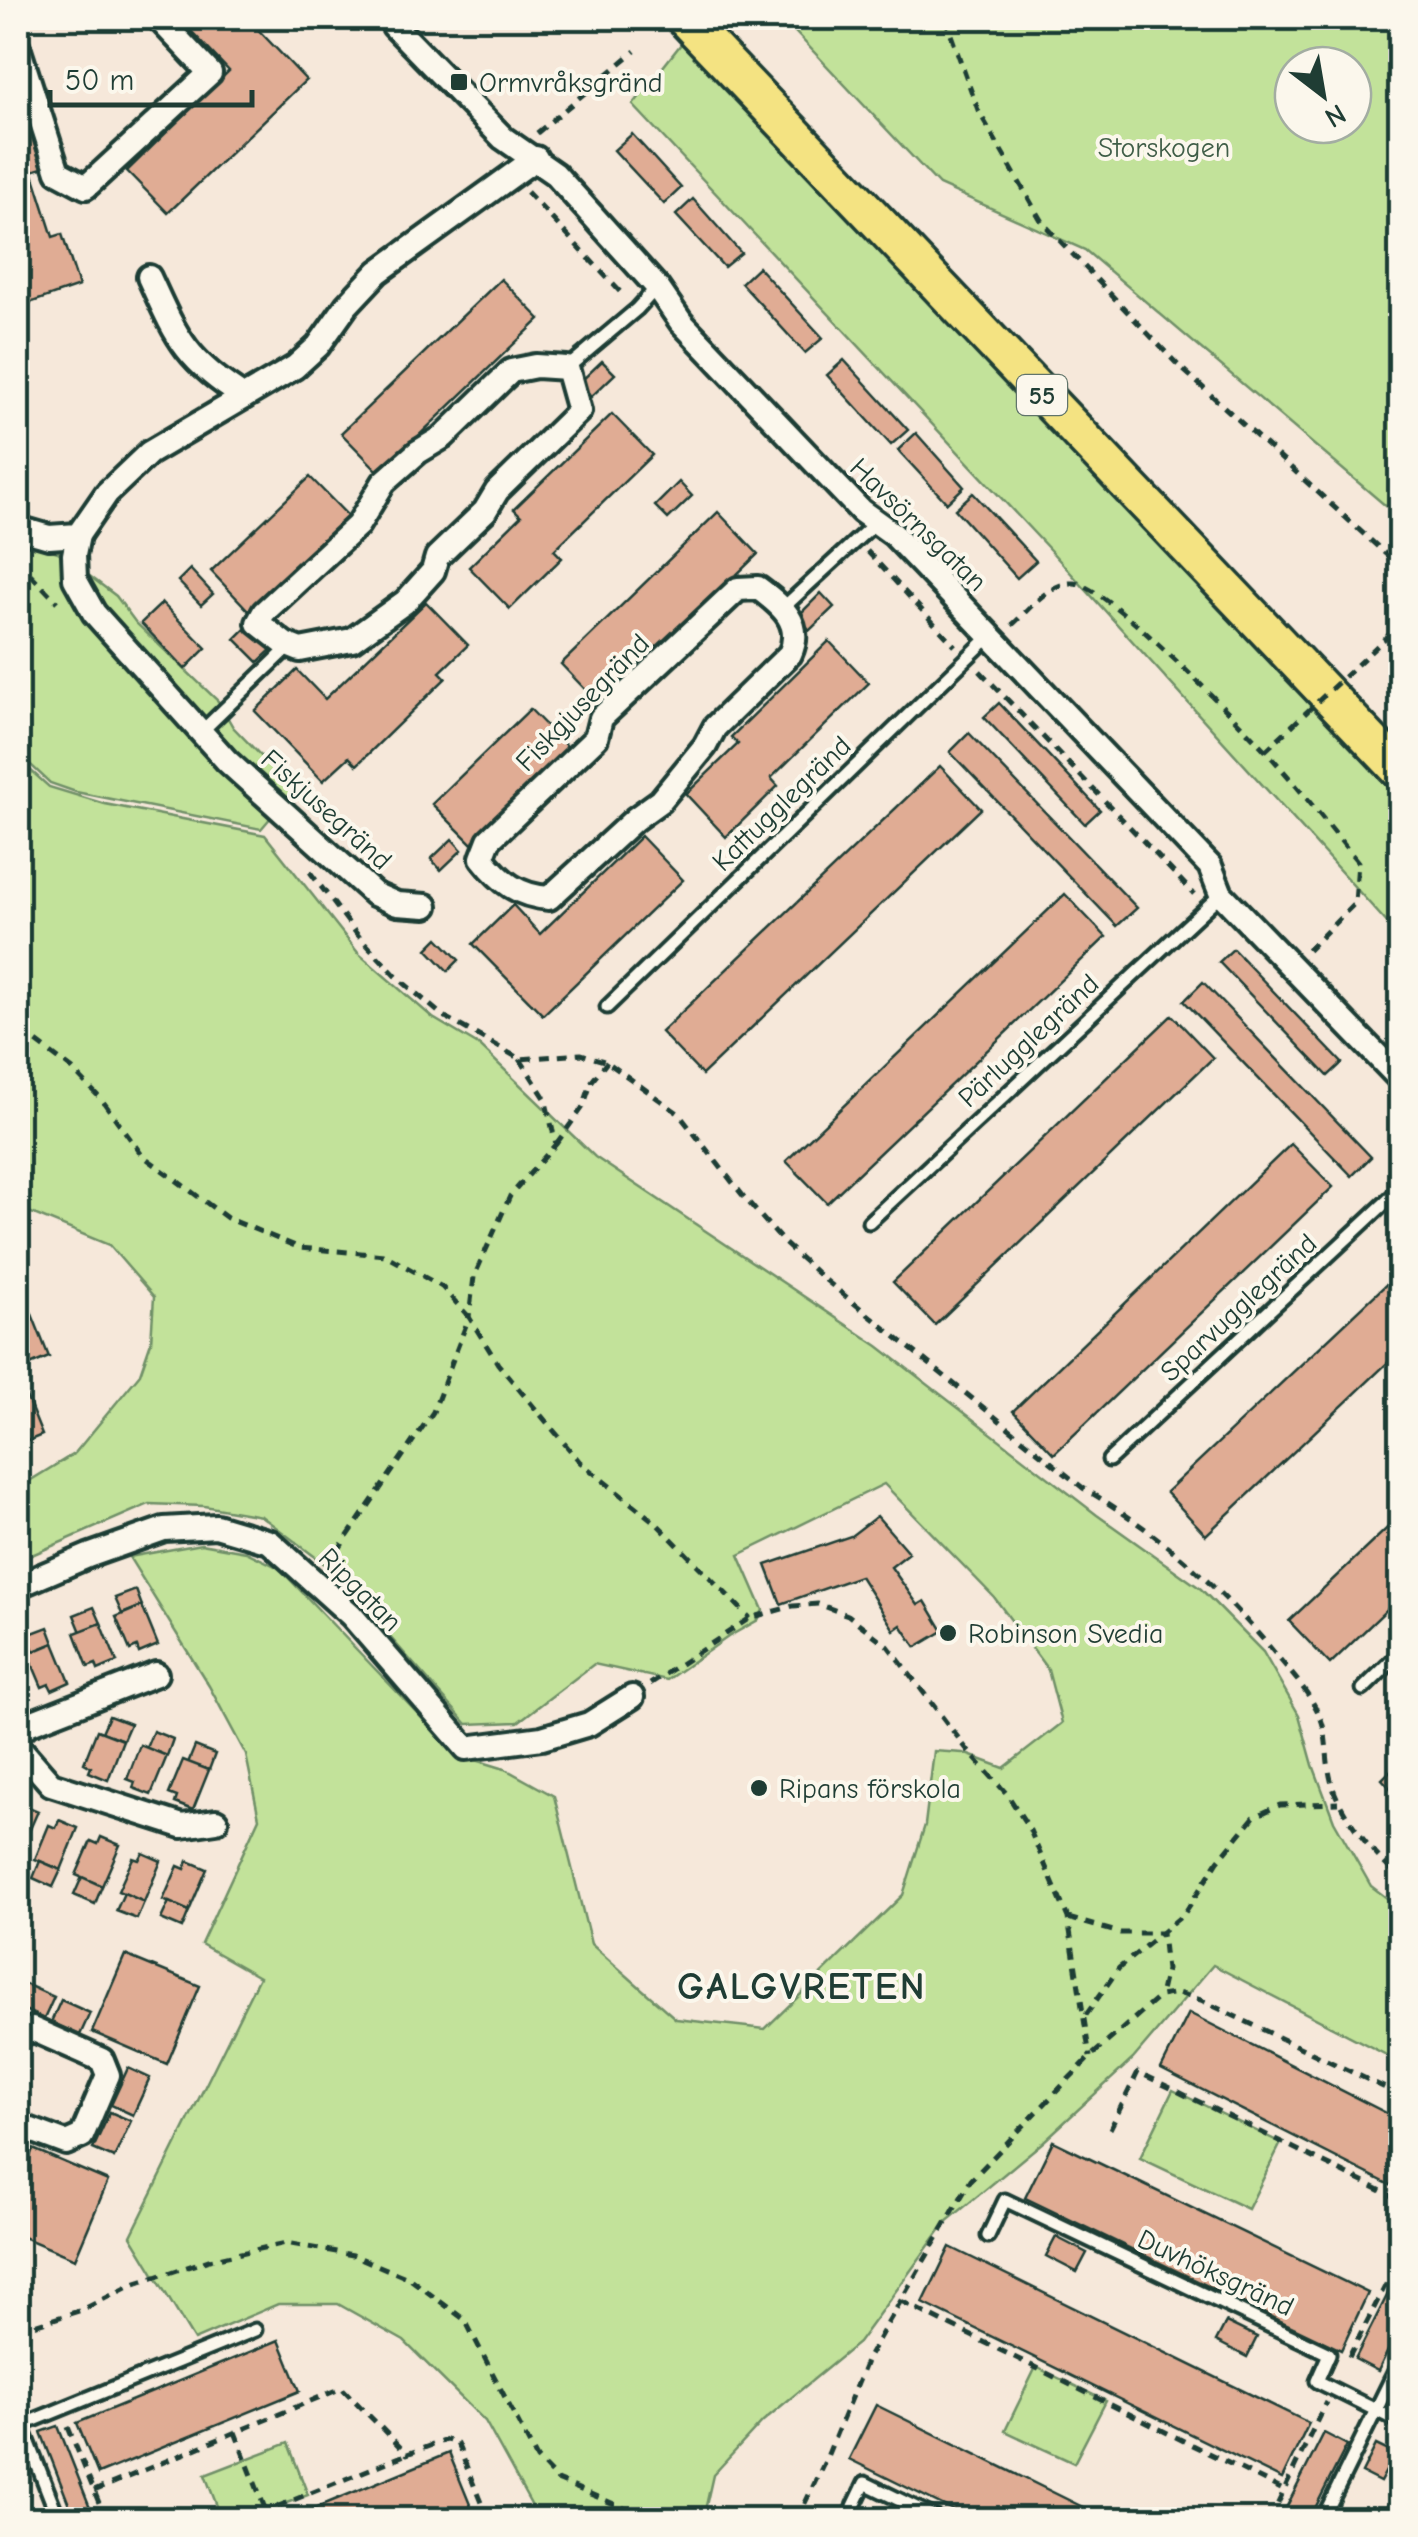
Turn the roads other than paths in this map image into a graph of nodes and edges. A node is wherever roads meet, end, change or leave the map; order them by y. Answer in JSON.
{"nodes":[{"id":1,"x":158,"y":18,"type":"edge"},
{"id":2,"x":390,"y":18,"type":"edge"},
{"id":3,"x":684,"y":18,"type":"edge"},
{"id":4,"x":714,"y":18,"type":"edge"},
{"id":5,"x":18,"y":46,"type":"edge"},
{"id":6,"x":528,"y":153,"type":"junction"},
{"id":7,"x":149,"y":277,"type":"dead end"},
{"id":8,"x":657,"y":288,"type":"junction"},
{"id":9,"x":566,"y":368,"type":"junction"},
{"id":10,"x":244,"y":397,"type":"junction"},
{"id":11,"x":876,"y":522,"type":"junction"},
{"id":12,"x":18,"y":528,"type":"edge"},
{"id":13,"x":78,"y":535,"type":"junction"},
{"id":14,"x":784,"y":607,"type":"junction"},
{"id":15,"x":992,"y":638,"type":"junction"},
{"id":16,"x":290,"y":646,"type":"junction"},
{"id":17,"x":201,"y":732,"type":"junction"},
{"id":18,"x":1400,"y":737,"type":"edge"},
{"id":19,"x":1400,"y":771,"type":"edge"},
{"id":20,"x":1215,"y":901,"type":"junction"},
{"id":21,"x":426,"y":906,"type":"dead end"},
{"id":22,"x":607,"y":1007,"type":"dead end"},
{"id":23,"x":1400,"y":1078,"type":"edge"},
{"id":24,"x":1400,"y":1189,"type":"edge"},
{"id":25,"x":869,"y":1222,"type":"dead end"},
{"id":26,"x":1109,"y":1460,"type":"dead end"},
{"id":27,"x":18,"y":1586,"type":"edge"},
{"id":28,"x":1400,"y":1653,"type":"edge"},
{"id":29,"x":156,"y":1674,"type":"dead end"},
{"id":30,"x":1362,"y":1689,"type":"dead end"},
{"id":31,"x":632,"y":1698,"type":"road end"},
{"id":32,"x":18,"y":1734,"type":"edge"},
{"id":33,"x":18,"y":1746,"type":"edge"},
{"id":34,"x":216,"y":1821,"type":"dead end"},
{"id":35,"x":18,"y":2037,"type":"edge"},
{"id":36,"x":18,"y":2125,"type":"edge"},
{"id":37,"x":988,"y":2236,"type":"dead end"},
{"id":38,"x":255,"y":2330,"type":"dead end"},
{"id":39,"x":1400,"y":2361,"type":"edge"},
{"id":40,"x":1376,"y":2410,"type":"junction"},
{"id":41,"x":1400,"y":2422,"type":"edge"},
{"id":42,"x":20,"y":2426,"type":"edge"},
{"id":43,"x":854,"y":2506,"type":"dead end"},
{"id":44,"x":1400,"y":2512,"type":"edge"},
{"id":45,"x":58,"y":2520,"type":"edge"},
{"id":46,"x":941,"y":2520,"type":"edge"},
{"id":47,"x":1322,"y":2520,"type":"edge"},
{"id":48,"x":1396,"y":2520,"type":"edge"}],
"edges":[{"from":1,"to":5,"type":"street"},
{"from":2,"to":6,"type":"street","name":"Havsörnsgatan"},
{"from":3,"to":19,"type":"main road","number":"55"},
{"from":4,"to":18,"type":"main road","number":"55"},
{"from":6,"to":8,"type":"street","name":"Havsörnsgatan"},
{"from":6,"to":10,"type":"street"},
{"from":7,"to":10,"type":"street"},
{"from":8,"to":9,"type":"lane"},
{"from":8,"to":11,"type":"street","name":"Havsörnsgatan"},
{"from":9,"to":16,"type":"street"},
{"from":9,"to":16,"type":"street"},
{"from":10,"to":13,"type":"street"},
{"from":11,"to":14,"type":"lane"},
{"from":11,"to":15,"type":"street","name":"Havsörnsgatan"},
{"from":12,"to":13,"type":"street"},
{"from":13,"to":17,"type":"street"},
{"from":14,"to":14,"type":"street","name":"Fiskgjusegränd"},
{"from":15,"to":20,"type":"street","name":"Havsörnsgatan"},
{"from":15,"to":22,"type":"lane","name":"Kattugglegränd"},
{"from":16,"to":17,"type":"lane"},
{"from":17,"to":21,"type":"street","name":"Fiskjusegränd"},
{"from":20,"to":23,"type":"street","name":"Havsörnsgatan"},
{"from":20,"to":25,"type":"lane","name":"Pärlugglegränd"},
{"from":24,"to":26,"type":"lane","name":"Sparvugglegränd"},
{"from":27,"to":31,"type":"street","name":"Ripgatan"},
{"from":28,"to":30,"type":"lane"},
{"from":29,"to":32,"type":"street"},
{"from":33,"to":34,"type":"street"},
{"from":35,"to":36,"type":"street"},
{"from":37,"to":40,"type":"lane","name":"Duvhöksgränd"},
{"from":38,"to":42,"type":"lane"},
{"from":39,"to":40,"type":"lane"},
{"from":40,"to":41,"type":"lane","name":"Duvhöksgränd"},
{"from":40,"to":47,"type":"lane"},
{"from":42,"to":45,"type":"lane"},
{"from":43,"to":46,"type":"lane"},
{"from":44,"to":48,"type":"street"}]}
